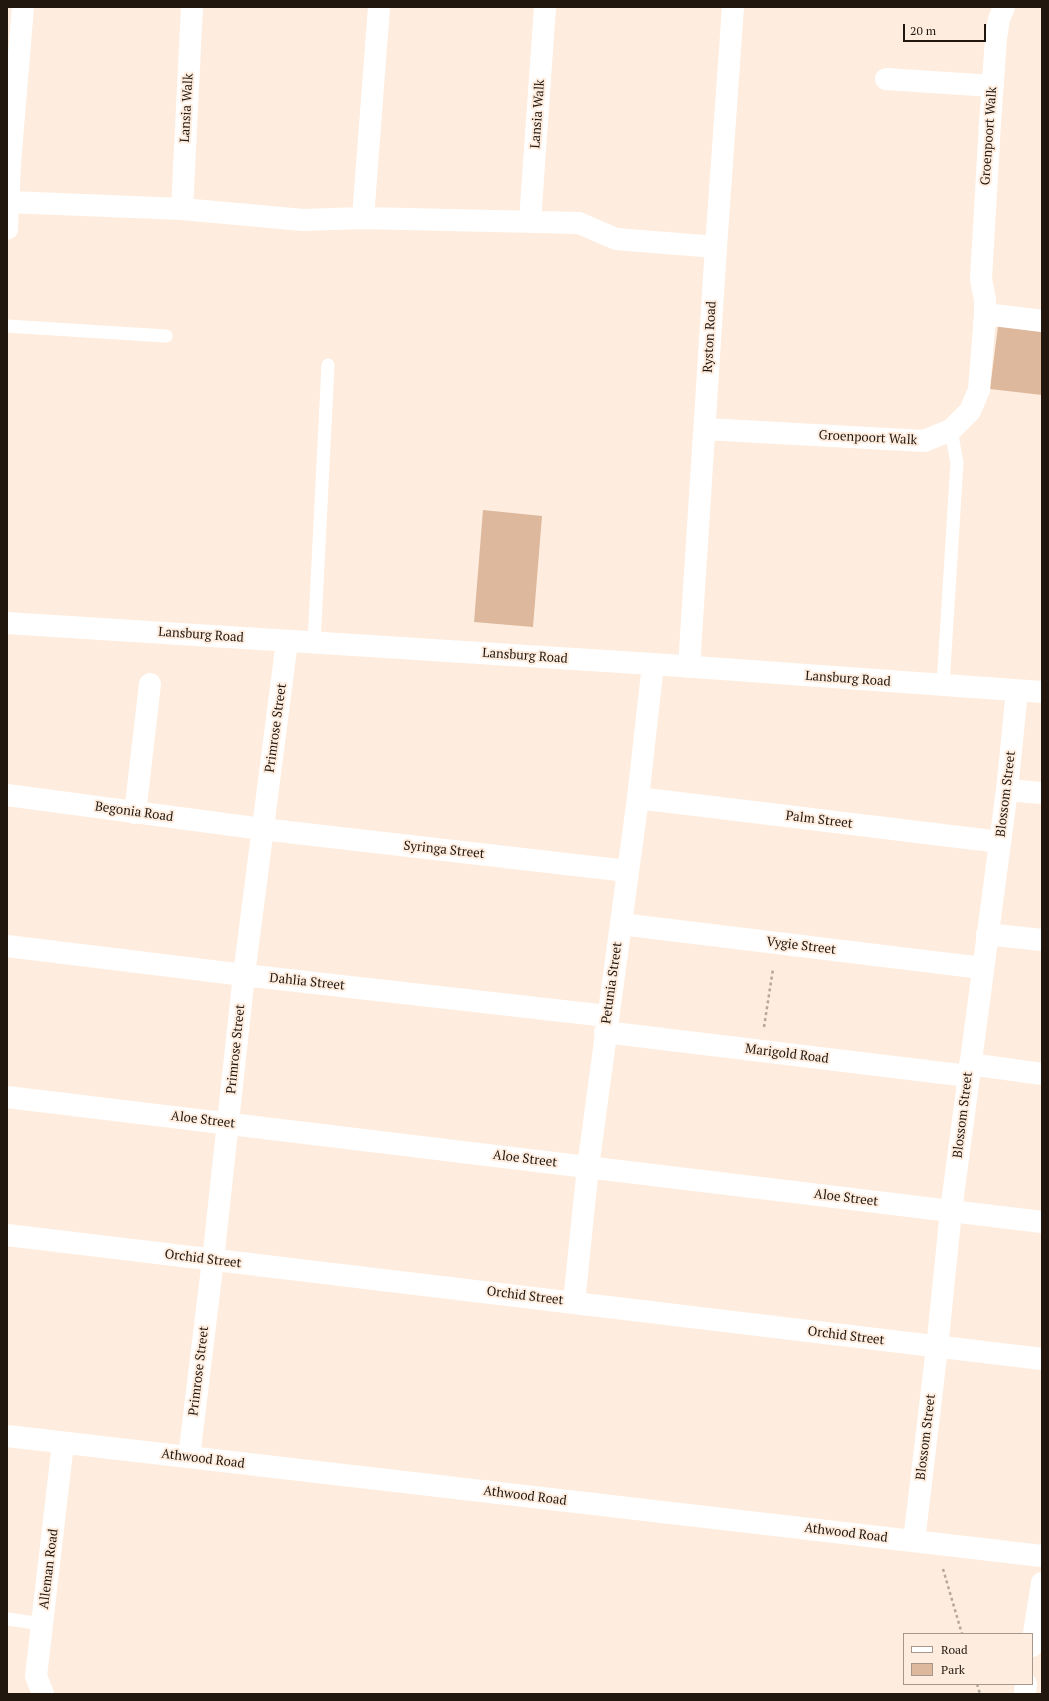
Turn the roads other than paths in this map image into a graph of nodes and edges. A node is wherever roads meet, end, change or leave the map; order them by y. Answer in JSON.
{"nodes":[{"id":1,"x":23,"y":7,"type":"edge"},
{"id":2,"x":192,"y":7,"type":"edge"},
{"id":3,"x":379,"y":7,"type":"edge"},
{"id":4,"x":545,"y":7,"type":"edge"},
{"id":5,"x":733,"y":7,"type":"edge"},
{"id":6,"x":1004,"y":7,"type":"edge"},
{"id":7,"x":886,"y":79,"type":"dead end"},
{"id":8,"x":992,"y":86,"type":"junction"},
{"id":9,"x":9,"y":163,"type":"edge"},
{"id":10,"x":9,"y":202,"type":"junction"},
{"id":11,"x":182,"y":209,"type":"junction"},
{"id":12,"x":363,"y":218,"type":"junction"},
{"id":13,"x":530,"y":221,"type":"junction"},
{"id":14,"x":7,"y":229,"type":"edge"},
{"id":15,"x":716,"y":247,"type":"junction"},
{"id":16,"x":985,"y":314,"type":"junction"},
{"id":17,"x":1042,"y":321,"type":"edge"},
{"id":18,"x":7,"y":326,"type":"edge"},
{"id":19,"x":166,"y":336,"type":"dead end"},
{"id":20,"x":328,"y":365,"type":"dead end"},
{"id":21,"x":705,"y":429,"type":"junction"},
{"id":22,"x":951,"y":430,"type":"junction"},
{"id":23,"x":7,"y":623,"type":"edge"},
{"id":24,"x":287,"y":641,"type":"junction"},
{"id":25,"x":314,"y":643,"type":"junction"},
{"id":26,"x":653,"y":664,"type":"junction"},
{"id":27,"x":689,"y":668,"type":"junction"},
{"id":28,"x":150,"y":684,"type":"dead end"},
{"id":29,"x":943,"y":685,"type":"junction"},
{"id":30,"x":1017,"y":691,"type":"junction"},
{"id":31,"x":1042,"y":692,"type":"edge"},
{"id":32,"x":1007,"y":790,"type":"junction"},
{"id":33,"x":1042,"y":794,"type":"edge"},
{"id":34,"x":7,"y":795,"type":"edge"},
{"id":35,"x":638,"y":798,"type":"junction"},
{"id":36,"x":135,"y":813,"type":"junction"},
{"id":37,"x":262,"y":829,"type":"junction"},
{"id":38,"x":1000,"y":842,"type":"junction"},
{"id":39,"x":627,"y":871,"type":"junction"},
{"id":40,"x":621,"y":924,"type":"junction"},
{"id":41,"x":987,"y":934,"type":"junction"},
{"id":42,"x":1042,"y":940,"type":"edge"},
{"id":43,"x":7,"y":946,"type":"edge"},
{"id":44,"x":982,"y":968,"type":"junction"},
{"id":45,"x":244,"y":975,"type":"junction"},
{"id":46,"x":606,"y":1024,"type":"junction"},
{"id":47,"x":969,"y":1070,"type":"junction"},
{"id":48,"x":1042,"y":1074,"type":"edge"},
{"id":49,"x":7,"y":1097,"type":"edge"},
{"id":50,"x":228,"y":1123,"type":"junction"},
{"id":51,"x":588,"y":1167,"type":"junction"},
{"id":52,"x":951,"y":1211,"type":"junction"},
{"id":53,"x":1042,"y":1222,"type":"edge"},
{"id":54,"x":7,"y":1235,"type":"edge"},
{"id":55,"x":213,"y":1260,"type":"junction"},
{"id":56,"x":574,"y":1302,"type":"junction"},
{"id":57,"x":937,"y":1348,"type":"junction"},
{"id":58,"x":1042,"y":1359,"type":"edge"},
{"id":59,"x":7,"y":1436,"type":"edge"},
{"id":60,"x":63,"y":1443,"type":"junction"},
{"id":61,"x":189,"y":1457,"type":"junction"},
{"id":62,"x":914,"y":1541,"type":"junction"},
{"id":63,"x":1042,"y":1556,"type":"edge"},
{"id":64,"x":1042,"y":1583,"type":"edge"},
{"id":65,"x":7,"y":1619,"type":"edge"},
{"id":66,"x":42,"y":1624,"type":"junction"},
{"id":67,"x":1033,"y":1640,"type":"edge"},
{"id":68,"x":43,"y":1694,"type":"edge"}],
"edges":[{"from":1,"to":9,"type":"street"},
{"from":2,"to":11,"type":"street","name":"Lansia Walk"},
{"from":3,"to":12,"type":"street"},
{"from":4,"to":13,"type":"street","name":"Lansia Walk"},
{"from":5,"to":15,"type":"street","name":"Ryston Road"},
{"from":6,"to":8,"type":"street","name":"Groenpoort Walk"},
{"from":7,"to":8,"type":"street"},
{"from":8,"to":16,"type":"street","name":"Groenpoort Walk"},
{"from":9,"to":10,"type":"street"},
{"from":10,"to":11,"type":"street"},
{"from":10,"to":14,"type":"street"},
{"from":11,"to":12,"type":"street"},
{"from":12,"to":13,"type":"street"},
{"from":13,"to":15,"type":"street"},
{"from":15,"to":21,"type":"street","name":"Ryston Road"},
{"from":16,"to":17,"type":"street"},
{"from":16,"to":22,"type":"street","name":"Groenpoort Walk"},
{"from":18,"to":19,"type":"lane"},
{"from":20,"to":25,"type":"lane"},
{"from":21,"to":22,"type":"street","name":"Groenpoort Walk"},
{"from":21,"to":27,"type":"street","name":"Ryston Road"},
{"from":22,"to":29,"type":"lane"},
{"from":23,"to":24,"type":"street","name":"Lansburg Road"},
{"from":24,"to":25,"type":"street","name":"Lansburg Road"},
{"from":24,"to":37,"type":"street","name":"Primrose Street"},
{"from":25,"to":26,"type":"street","name":"Lansburg Road"},
{"from":26,"to":27,"type":"street","name":"Lansburg Road"},
{"from":26,"to":35,"type":"street","name":"Petunia Street"},
{"from":27,"to":29,"type":"street","name":"Lansburg Road"},
{"from":28,"to":36,"type":"street"},
{"from":29,"to":30,"type":"street","name":"Lansburg Road"},
{"from":30,"to":31,"type":"street","name":"Lansburg Road"},
{"from":30,"to":32,"type":"street","name":"Blossom Street"},
{"from":32,"to":33,"type":"street"},
{"from":32,"to":38,"type":"street","name":"Blossom Street"},
{"from":34,"to":36,"type":"street","name":"Begonia Road"},
{"from":35,"to":38,"type":"street","name":"Palm Street"},
{"from":35,"to":39,"type":"street","name":"Petunia Street"},
{"from":36,"to":37,"type":"street","name":"Begonia Road"},
{"from":37,"to":39,"type":"street","name":"Syringa Street"},
{"from":37,"to":45,"type":"street","name":"Primrose Street"},
{"from":38,"to":41,"type":"street","name":"Blossom Street"},
{"from":39,"to":40,"type":"street","name":"Petunia Street"},
{"from":40,"to":44,"type":"street","name":"Vygie Street"},
{"from":40,"to":46,"type":"street","name":"Petunia Street"},
{"from":41,"to":42,"type":"street"},
{"from":41,"to":44,"type":"street","name":"Blossom Street"},
{"from":43,"to":45,"type":"street","name":"Dahlia Street"},
{"from":44,"to":47,"type":"street","name":"Blossom Street"},
{"from":45,"to":46,"type":"street","name":"Dahlia Street"},
{"from":45,"to":50,"type":"street","name":"Primrose Street"},
{"from":46,"to":47,"type":"street","name":"Marigold Road"},
{"from":46,"to":51,"type":"street","name":"Petunia Street"},
{"from":47,"to":48,"type":"street","name":"Marigold Road"},
{"from":47,"to":52,"type":"street","name":"Blossom Street"},
{"from":49,"to":50,"type":"street","name":"Aloe Street"},
{"from":50,"to":51,"type":"street","name":"Aloe Street"},
{"from":50,"to":55,"type":"street","name":"Primrose Street"},
{"from":51,"to":52,"type":"street","name":"Aloe Street"},
{"from":51,"to":56,"type":"street","name":"Petunia Street"},
{"from":52,"to":53,"type":"street","name":"Aloe Street"},
{"from":52,"to":57,"type":"street","name":"Blossom Street"},
{"from":54,"to":55,"type":"street","name":"Orchid Street"},
{"from":55,"to":56,"type":"street","name":"Orchid Street"},
{"from":55,"to":61,"type":"street","name":"Primrose Street"},
{"from":56,"to":57,"type":"street","name":"Orchid Street"},
{"from":57,"to":58,"type":"street","name":"Orchid Street"},
{"from":57,"to":62,"type":"street","name":"Blossom Street"},
{"from":59,"to":60,"type":"street","name":"Athwood Road"},
{"from":60,"to":61,"type":"street","name":"Athwood Road"},
{"from":60,"to":66,"type":"street","name":"Alleman Road"},
{"from":61,"to":62,"type":"street","name":"Athwood Road"},
{"from":62,"to":63,"type":"street","name":"Athwood Road"},
{"from":64,"to":67,"type":"street"},
{"from":65,"to":66,"type":"lane"},
{"from":66,"to":68,"type":"street","name":"Alleman Road"}]}
